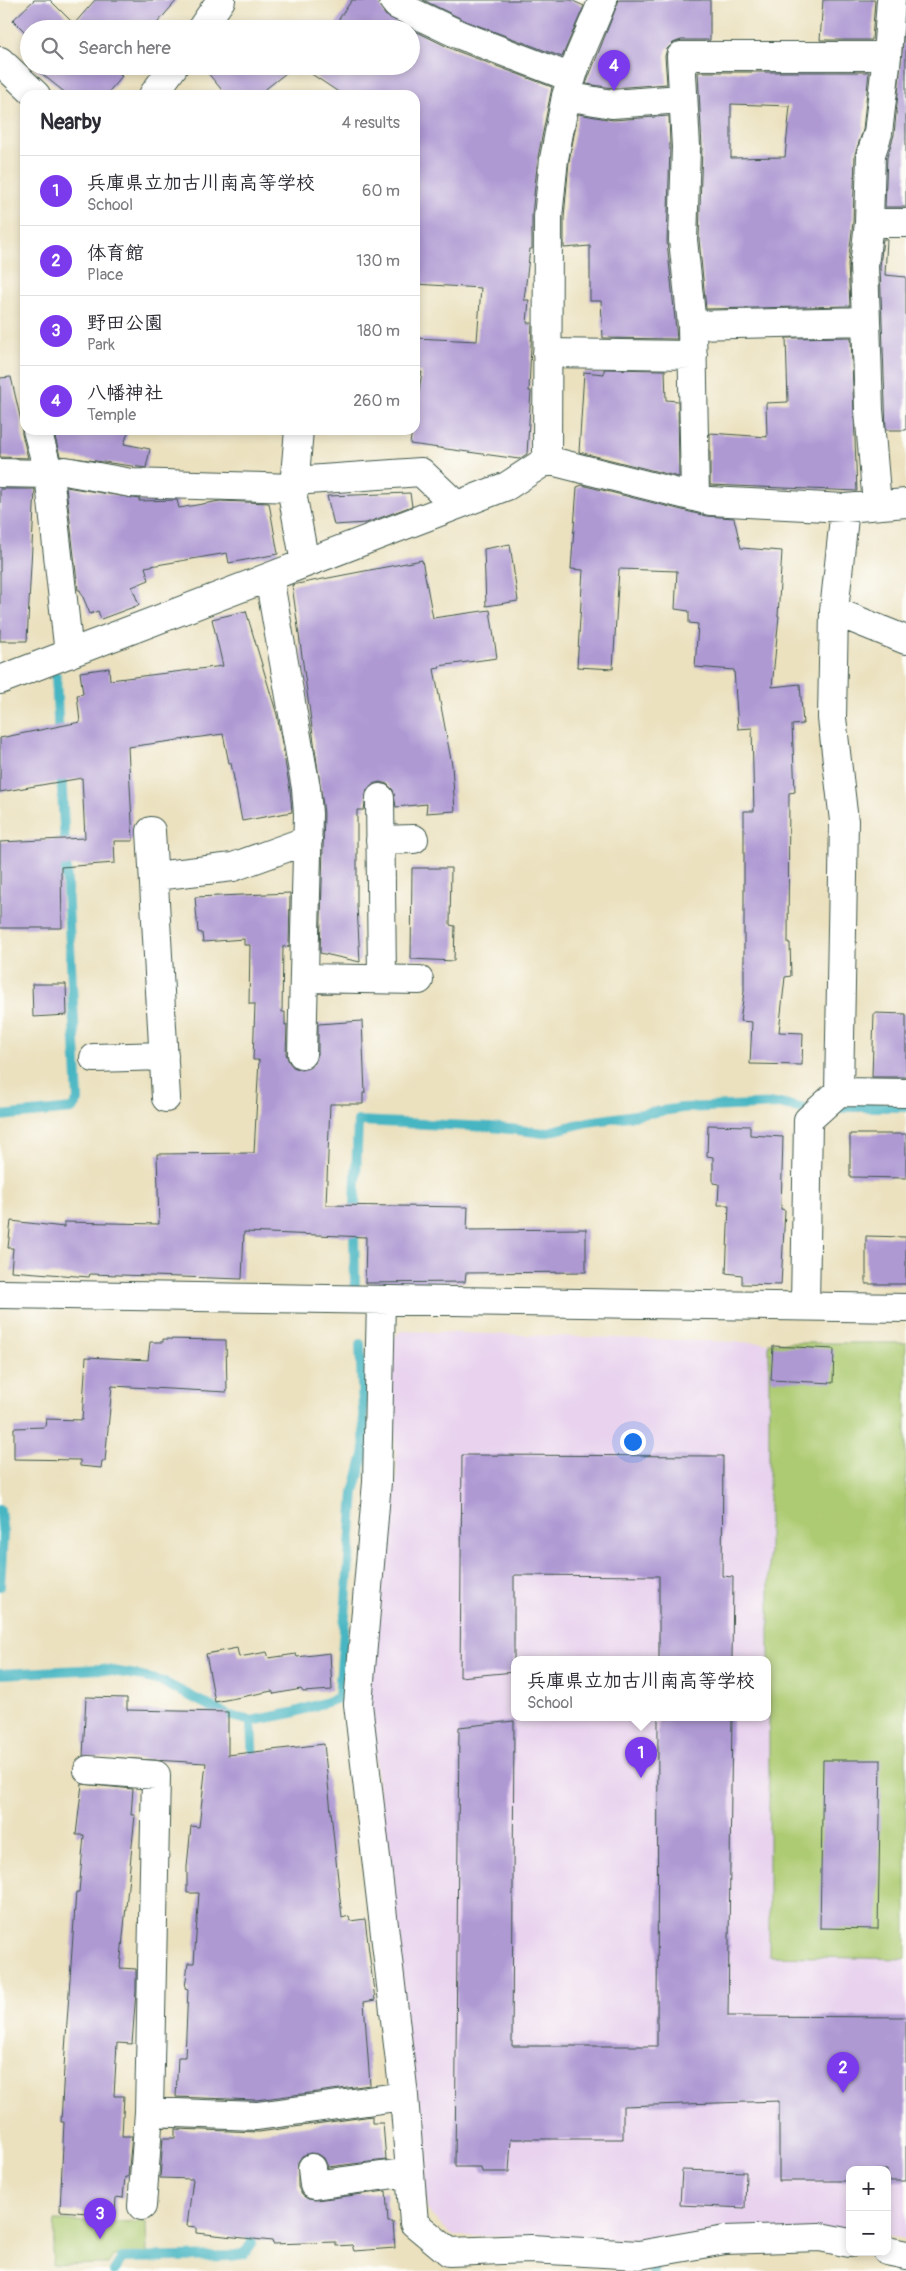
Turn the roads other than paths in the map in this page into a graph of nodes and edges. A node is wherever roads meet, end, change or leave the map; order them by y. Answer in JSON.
{"nodes":[{"id":1,"x":221,"y":0,"type":"edge"},
{"id":2,"x":393,"y":0,"type":"edge"},
{"id":3,"x":603,"y":0,"type":"edge"},
{"id":4,"x":891,"y":0,"type":"edge"},
{"id":5,"x":207,"y":20,"type":"edge"},
{"id":6,"x":887,"y":56,"type":"junction"},
{"id":7,"x":0,"y":61,"type":"edge"},
{"id":8,"x":167,"y":75,"type":"edge"},
{"id":9,"x":569,"y":87,"type":"junction"},
{"id":10,"x":31,"y":90,"type":"edge"},
{"id":11,"x":157,"y":90,"type":"edge"},
{"id":12,"x":682,"y":100,"type":"junction"},
{"id":13,"x":868,"y":223,"type":"junction"},
{"id":14,"x":906,"y":223,"type":"edge"},
{"id":15,"x":866,"y":321,"type":"junction"},
{"id":16,"x":692,"y":325,"type":"junction"},
{"id":17,"x":548,"y":353,"type":"junction"},
{"id":18,"x":693,"y":355,"type":"junction"},
{"id":19,"x":38,"y":435,"type":"edge"},
{"id":20,"x":298,"y":435,"type":"edge"},
{"id":21,"x":547,"y":460,"type":"junction"},
{"id":22,"x":0,"y":474,"type":"edge"},
{"id":23,"x":48,"y":474,"type":"junction"},
{"id":24,"x":293,"y":485,"type":"junction"},
{"id":25,"x":695,"y":497,"type":"junction"},
{"id":26,"x":906,"y":504,"type":"edge"},
{"id":27,"x":456,"y":505,"type":"junction"},
{"id":28,"x":877,"y":506,"type":"junction"},
{"id":29,"x":845,"y":508,"type":"junction"},
{"id":30,"x":305,"y":564,"type":"junction"},
{"id":31,"x":269,"y":577,"type":"junction"},
{"id":32,"x":834,"y":611,"type":"junction"},
{"id":33,"x":906,"y":640,"type":"edge"},
{"id":34,"x":69,"y":654,"type":"junction"},
{"id":35,"x":0,"y":680,"type":"edge"},
{"id":36,"x":380,"y":798,"type":"dead end"},
{"id":37,"x":151,"y":831,"type":"dead end"},
{"id":38,"x":414,"y":839,"type":"dead end"},
{"id":39,"x":308,"y":840,"type":"junction"},
{"id":40,"x":380,"y":840,"type":"junction"},
{"id":41,"x":155,"y":876,"type":"junction"},
{"id":42,"x":304,"y":978,"type":"junction"},
{"id":43,"x":382,"y":980,"type":"junction"},
{"id":44,"x":419,"y":980,"type":"dead end"},
{"id":45,"x":302,"y":1054,"type":"dead end"},
{"id":46,"x":164,"y":1056,"type":"junction"},
{"id":47,"x":94,"y":1058,"type":"dead end"},
{"id":48,"x":839,"y":1092,"type":"junction"},
{"id":49,"x":906,"y":1093,"type":"edge"},
{"id":50,"x":166,"y":1098,"type":"dead end"},
{"id":51,"x":0,"y":1294,"type":"edge"},
{"id":52,"x":364,"y":1300,"type":"junction"},
{"id":53,"x":805,"y":1306,"type":"junction"},
{"id":54,"x":906,"y":1308,"type":"edge"},
{"id":55,"x":88,"y":1770,"type":"dead end"},
{"id":56,"x":404,"y":2096,"type":"junction"},
{"id":57,"x":149,"y":2112,"type":"junction"},
{"id":58,"x":312,"y":2168,"type":"dead end"},
{"id":59,"x":410,"y":2172,"type":"junction"},
{"id":60,"x":142,"y":2206,"type":"dead end"},
{"id":61,"x":846,"y":2242,"type":"edge"},
{"id":62,"x":891,"y":2253,"type":"edge"},
{"id":63,"x":906,"y":2255,"type":"edge"},
{"id":64,"x":639,"y":2263,"type":"edge"}],
"edges":[{"from":1,"to":5,"type":"street"},
{"from":2,"to":9,"type":"street"},
{"from":3,"to":9,"type":"street"},
{"from":4,"to":6,"type":"street"},
{"from":6,"to":12,"type":"street"},
{"from":6,"to":13,"type":"street"},
{"from":7,"to":10,"type":"street"},
{"from":8,"to":11,"type":"street"},
{"from":9,"to":12,"type":"street"},
{"from":9,"to":17,"type":"street"},
{"from":12,"to":16,"type":"street"},
{"from":13,"to":14,"type":"street"},
{"from":13,"to":15,"type":"street"},
{"from":15,"to":16,"type":"street"},
{"from":15,"to":28,"type":"street"},
{"from":16,"to":18,"type":"street"},
{"from":17,"to":18,"type":"street"},
{"from":17,"to":21,"type":"street"},
{"from":18,"to":25,"type":"street"},
{"from":19,"to":23,"type":"street"},
{"from":20,"to":24,"type":"street"},
{"from":21,"to":25,"type":"street"},
{"from":21,"to":27,"type":"street"},
{"from":22,"to":23,"type":"street"},
{"from":23,"to":24,"type":"street"},
{"from":23,"to":34,"type":"street"},
{"from":24,"to":27,"type":"street"},
{"from":24,"to":30,"type":"street"},
{"from":25,"to":29,"type":"street"},
{"from":26,"to":28,"type":"street"},
{"from":27,"to":30,"type":"street"},
{"from":28,"to":29,"type":"street"},
{"from":29,"to":32,"type":"street"},
{"from":30,"to":31,"type":"street"},
{"from":31,"to":34,"type":"street"},
{"from":31,"to":39,"type":"street"},
{"from":32,"to":33,"type":"street"},
{"from":32,"to":48,"type":"street"},
{"from":34,"to":35,"type":"street"},
{"from":36,"to":40,"type":"street"},
{"from":37,"to":41,"type":"street"},
{"from":38,"to":40,"type":"street"},
{"from":39,"to":41,"type":"street"},
{"from":39,"to":42,"type":"street"},
{"from":40,"to":43,"type":"street"},
{"from":41,"to":46,"type":"street"},
{"from":42,"to":43,"type":"street"},
{"from":42,"to":45,"type":"street"},
{"from":43,"to":44,"type":"street"},
{"from":46,"to":47,"type":"street"},
{"from":46,"to":50,"type":"street"},
{"from":48,"to":49,"type":"street"},
{"from":48,"to":53,"type":"street"},
{"from":51,"to":52,"type":"street"},
{"from":52,"to":53,"type":"street"},
{"from":52,"to":56,"type":"street"},
{"from":53,"to":54,"type":"street"},
{"from":55,"to":57,"type":"street"},
{"from":56,"to":57,"type":"street"},
{"from":56,"to":59,"type":"street"},
{"from":57,"to":60,"type":"street"},
{"from":58,"to":59,"type":"street"},
{"from":59,"to":64,"type":"street"},
{"from":61,"to":64,"type":"street"},
{"from":62,"to":63,"type":"street"}]}
